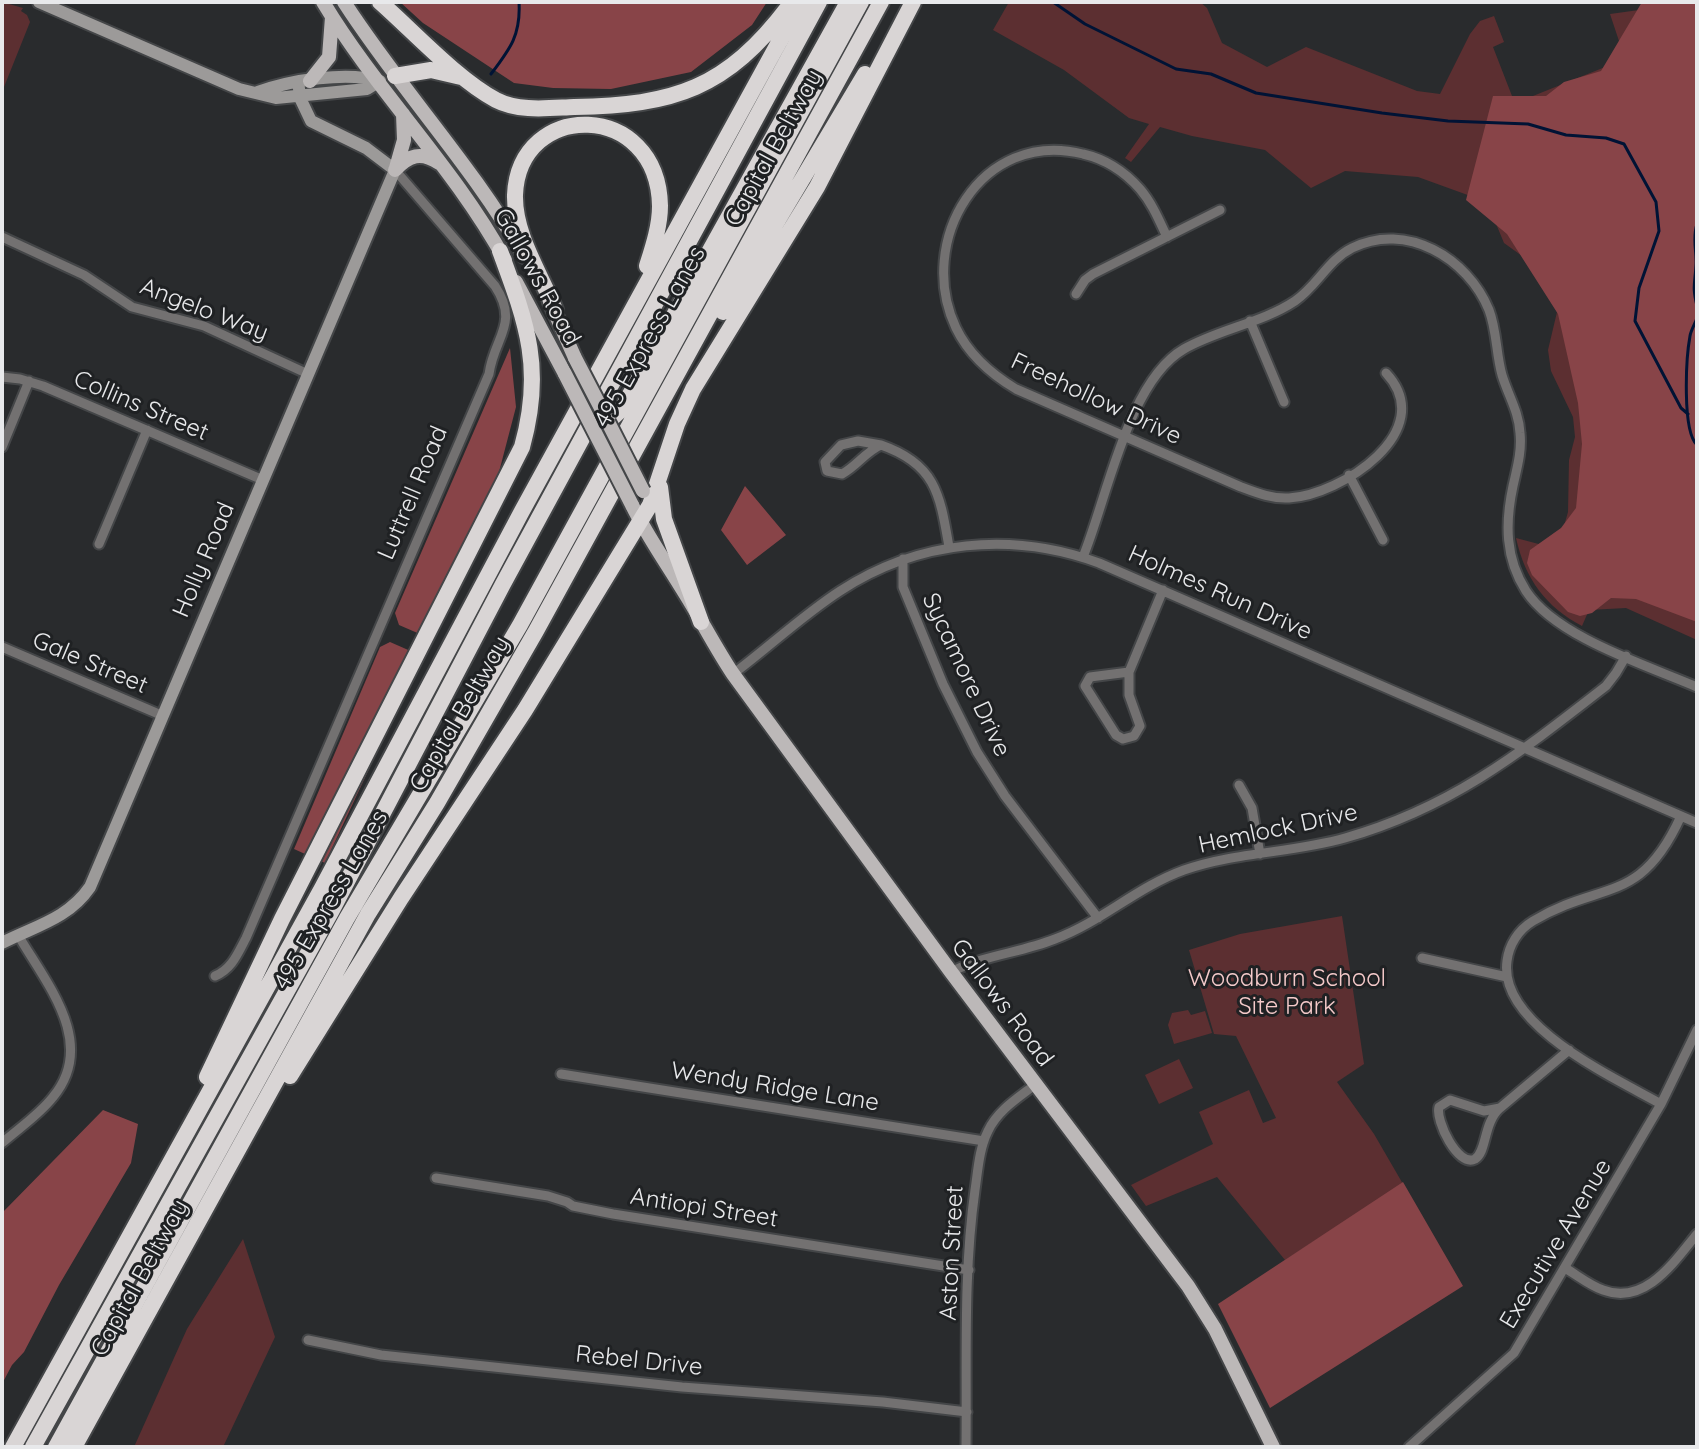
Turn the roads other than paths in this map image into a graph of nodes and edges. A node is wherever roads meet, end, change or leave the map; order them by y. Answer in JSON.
{"nodes":[{"id":1,"x":323,"y":2,"type":"edge"},
{"id":2,"x":344,"y":2,"type":"edge"},
{"id":3,"x":380,"y":2,"type":"edge"},
{"id":4,"x":792,"y":2,"type":"edge"},
{"id":5,"x":801,"y":2,"type":"edge"},
{"id":6,"x":819,"y":2,"type":"edge"},
{"id":7,"x":835,"y":2,"type":"edge"},
{"id":8,"x":848,"y":2,"type":"edge"},
{"id":9,"x":861,"y":2,"type":"edge"},
{"id":10,"x":881,"y":2,"type":"edge"},
{"id":11,"x":911,"y":2,"type":"edge"},
{"id":12,"x":49,"y":3,"type":"edge"},
{"id":13,"x":332,"y":17,"type":"junction"},
{"id":14,"x":462,"y":77,"type":"junction"},
{"id":15,"x":387,"y":78,"type":"junction"},
{"id":16,"x":303,"y":87,"type":"junction"},
{"id":17,"x":403,"y":114,"type":"junction"},
{"id":18,"x":445,"y":169,"type":"junction"},
{"id":19,"x":395,"y":170,"type":"junction"},
{"id":20,"x":1220,"y":210,"type":"dead end"},
{"id":21,"x":2,"y":237,"type":"edge"},
{"id":22,"x":1167,"y":237,"type":"junction"},
{"id":23,"x":500,"y":251,"type":"junction"},
{"id":24,"x":1076,"y":294,"type":"dead end"},
{"id":25,"x":637,"y":300,"type":"junction"},
{"id":26,"x":555,"y":310,"type":"junction"},
{"id":27,"x":1250,"y":321,"type":"junction"},
{"id":28,"x":1386,"y":373,"type":"dead end"},
{"id":29,"x":308,"y":374,"type":"junction"},
{"id":30,"x":2,"y":377,"type":"edge"},
{"id":31,"x":29,"y":381,"type":"junction"},
{"id":32,"x":1284,"y":402,"type":"dead end"},
{"id":33,"x":620,"y":404,"type":"junction"},
{"id":34,"x":601,"y":420,"type":"junction"},
{"id":35,"x":147,"y":430,"type":"junction"},
{"id":36,"x":1125,"y":436,"type":"junction"},
{"id":37,"x":881,"y":445,"type":"junction"},
{"id":38,"x":2,"y":447,"type":"edge"},
{"id":39,"x":1349,"y":475,"type":"junction"},
{"id":40,"x":661,"y":478,"type":"junction"},
{"id":41,"x":263,"y":480,"type":"junction"},
{"id":42,"x":647,"y":498,"type":"junction"},
{"id":43,"x":640,"y":521,"type":"junction"},
{"id":44,"x":1383,"y":540,"type":"dead end"},
{"id":45,"x":99,"y":544,"type":"dead end"},
{"id":46,"x":949,"y":547,"type":"junction"},
{"id":47,"x":1083,"y":557,"type":"junction"},
{"id":48,"x":903,"y":559,"type":"junction"},
{"id":49,"x":1163,"y":590,"type":"junction"},
{"id":50,"x":684,"y":591,"type":"junction"},
{"id":51,"x":701,"y":622,"type":"junction"},
{"id":52,"x":536,"y":631,"type":"junction"},
{"id":53,"x":2,"y":647,"type":"edge"},
{"id":54,"x":1626,"y":656,"type":"junction"},
{"id":55,"x":1129,"y":672,"type":"junction"},
{"id":56,"x":733,"y":674,"type":"junction"},
{"id":57,"x":1697,"y":687,"type":"edge"},
{"id":58,"x":161,"y":715,"type":"junction"},
{"id":59,"x":1527,"y":749,"type":"junction"},
{"id":60,"x":1239,"y":785,"type":"dead end"},
{"id":61,"x":1681,"y":816,"type":"junction"},
{"id":62,"x":1697,"y":823,"type":"edge"},
{"id":63,"x":1260,"y":854,"type":"junction"},
{"id":64,"x":1098,"y":918,"type":"junction"},
{"id":65,"x":18,"y":935,"type":"junction"},
{"id":66,"x":2,"y":943,"type":"edge"},
{"id":67,"x":1422,"y":958,"type":"dead end"},
{"id":68,"x":951,"y":972,"type":"junction"},
{"id":69,"x":215,"y":976,"type":"dead end"},
{"id":70,"x":1507,"y":977,"type":"junction"},
{"id":71,"x":1697,"y":1030,"type":"edge"},
{"id":72,"x":1569,"y":1050,"type":"junction"},
{"id":73,"x":561,"y":1074,"type":"dead end"},
{"id":74,"x":1036,"y":1084,"type":"junction"},
{"id":75,"x":1661,"y":1104,"type":"junction"},
{"id":76,"x":1500,"y":1108,"type":"junction"},
{"id":77,"x":984,"y":1141,"type":"junction"},
{"id":78,"x":2,"y":1143,"type":"edge"},
{"id":79,"x":233,"y":1160,"type":"junction"},
{"id":80,"x":436,"y":1178,"type":"dead end"},
{"id":81,"x":159,"y":1182,"type":"junction"},
{"id":82,"x":1697,"y":1234,"type":"edge"},
{"id":83,"x":1565,"y":1268,"type":"junction"},
{"id":84,"x":969,"y":1270,"type":"junction"},
{"id":85,"x":308,"y":1340,"type":"dead end"},
{"id":86,"x":967,"y":1412,"type":"junction"},
{"id":87,"x":13,"y":1447,"type":"edge"},
{"id":88,"x":33,"y":1447,"type":"edge"},
{"id":89,"x":56,"y":1447,"type":"edge"},
{"id":90,"x":74,"y":1447,"type":"edge"},
{"id":91,"x":966,"y":1447,"type":"edge"},
{"id":92,"x":1273,"y":1447,"type":"edge"},
{"id":93,"x":1409,"y":1447,"type":"edge"}],
"edges":[{"from":1,"to":13,"type":"main road","name":"Gallows Road"},
{"from":2,"to":15,"type":"main road","name":"Gallows Road"},
{"from":3,"to":14,"type":"highway"},
{"from":4,"to":14,"type":"highway"},
{"from":5,"to":25,"type":"highway","name":"Capital Beltway"},
{"from":6,"to":88,"type":"highway","name":"495 Express Lanes"},
{"from":7,"to":33,"type":"highway"},
{"from":8,"to":33,"type":"highway"},
{"from":9,"to":89,"type":"highway","name":"495 Express Lanes"},
{"from":10,"to":52,"type":"highway","name":"Capital Beltway"},
{"from":11,"to":40,"type":"highway"},
{"from":11,"to":52,"type":"highway"},
{"from":12,"to":16,"type":"street"},
{"from":13,"to":15,"type":"main road","name":"Gallows Road"},
{"from":13,"to":16,"type":"main road"},
{"from":14,"to":15,"type":"highway"},
{"from":15,"to":16,"type":"street"},
{"from":15,"to":17,"type":"main road","name":"Gallows Road"},
{"from":15,"to":26,"type":"main road","name":"Gallows Road"},
{"from":16,"to":19,"type":"street","name":"Luttrell Road"},
{"from":17,"to":18,"type":"main road","name":"Gallows Road"},
{"from":17,"to":19,"type":"main road"},
{"from":18,"to":19,"type":"main road"},
{"from":18,"to":23,"type":"main road","name":"Gallows Road"},
{"from":19,"to":29,"type":"street","name":"Holly Road"},
{"from":19,"to":69,"type":"street","name":"Luttrell Road"},
{"from":20,"to":22,"type":"street"},
{"from":21,"to":29,"type":"street","name":"Angelo Way"},
{"from":22,"to":24,"type":"street"},
{"from":22,"to":36,"type":"street","name":"Freehollow Drive"},
{"from":23,"to":34,"type":"main road","name":"Gallows Road","bridge":true},
{"from":23,"to":81,"type":"highway"},
{"from":25,"to":26,"type":"highway"},
{"from":25,"to":81,"type":"highway","name":"Capital Beltway"},
{"from":26,"to":34,"type":"main road","name":"Gallows Road","bridge":true},
{"from":27,"to":32,"type":"street"},
{"from":27,"to":36,"type":"street"},
{"from":27,"to":54,"type":"street"},
{"from":28,"to":39,"type":"street","name":"Freehollow Drive"},
{"from":29,"to":41,"type":"street","name":"Holly Road"},
{"from":30,"to":31,"type":"street","name":"Collins Street"},
{"from":31,"to":35,"type":"street","name":"Collins Street"},
{"from":31,"to":38,"type":"street"},
{"from":33,"to":34,"type":"highway"},
{"from":34,"to":42,"type":"main road","name":"Gallows Road","bridge":true},
{"from":34,"to":43,"type":"main road","name":"Gallows Road","bridge":true},
{"from":35,"to":41,"type":"street","name":"Collins Street"},
{"from":35,"to":45,"type":"street"},
{"from":36,"to":39,"type":"street","name":"Freehollow Drive"},
{"from":36,"to":47,"type":"street"},
{"from":37,"to":37,"type":"street"},
{"from":37,"to":46,"type":"street"},
{"from":39,"to":44,"type":"street"},
{"from":40,"to":42,"type":"highway"},
{"from":40,"to":51,"type":"highway"},
{"from":41,"to":58,"type":"street","name":"Holly Road"},
{"from":42,"to":43,"type":"highway"},
{"from":42,"to":50,"type":"main road","name":"Gallows Road"},
{"from":43,"to":50,"type":"main road","name":"Gallows Road"},
{"from":43,"to":79,"type":"highway"},
{"from":46,"to":47,"type":"street","name":"Holmes Run Drive"},
{"from":46,"to":48,"type":"street","name":"Holmes Run Drive"},
{"from":47,"to":49,"type":"street","name":"Holmes Run Drive"},
{"from":48,"to":56,"type":"street","name":"Holmes Run Drive"},
{"from":48,"to":64,"type":"street","name":"Sycamore Drive"},
{"from":49,"to":55,"type":"street"},
{"from":49,"to":59,"type":"street","name":"Holmes Run Drive"},
{"from":50,"to":51,"type":"main road","name":"Gallows Road"},
{"from":51,"to":56,"type":"main road","name":"Gallows Road"},
{"from":52,"to":79,"type":"highway","name":"Capital Beltway"},
{"from":53,"to":58,"type":"street","name":"Gale Street"},
{"from":54,"to":57,"type":"street"},
{"from":54,"to":59,"type":"street","name":"Hemlock Drive"},
{"from":55,"to":55,"type":"street"},
{"from":56,"to":68,"type":"main road","name":"Gallows Road"},
{"from":58,"to":65,"type":"street","name":"Holly Road"},
{"from":59,"to":61,"type":"street","name":"Holmes Run Drive"},
{"from":59,"to":63,"type":"street","name":"Hemlock Drive"},
{"from":60,"to":63,"type":"street"},
{"from":61,"to":62,"type":"street","name":"Holmes Run Drive"},
{"from":61,"to":70,"type":"street"},
{"from":63,"to":64,"type":"street","name":"Hemlock Drive"},
{"from":64,"to":68,"type":"street","name":"Hemlock Drive"},
{"from":65,"to":66,"type":"street","name":"Holly Road"},
{"from":65,"to":78,"type":"street"},
{"from":67,"to":70,"type":"street"},
{"from":68,"to":74,"type":"main road","name":"Gallows Road"},
{"from":70,"to":72,"type":"street"},
{"from":71,"to":75,"type":"street","name":"Executive Avenue"},
{"from":72,"to":75,"type":"street"},
{"from":72,"to":76,"type":"street"},
{"from":73,"to":77,"type":"street","name":"Wendy Ridge Lane"},
{"from":74,"to":77,"type":"street","name":"Aston Street"},
{"from":74,"to":92,"type":"main road","name":"Gallows Road"},
{"from":75,"to":83,"type":"street","name":"Executive Avenue"},
{"from":76,"to":76,"type":"street"},
{"from":77,"to":84,"type":"street","name":"Aston Street"},
{"from":79,"to":90,"type":"highway","name":"Capital Beltway"},
{"from":80,"to":84,"type":"street","name":"Antiopi Street"},
{"from":81,"to":87,"type":"highway","name":"Capital Beltway"},
{"from":82,"to":83,"type":"street"},
{"from":83,"to":93,"type":"street","name":"Executive Avenue"},
{"from":84,"to":86,"type":"street","name":"Aston Street"},
{"from":85,"to":86,"type":"street","name":"Rebel Drive"},
{"from":86,"to":91,"type":"street","name":"Aston Street"}]}
